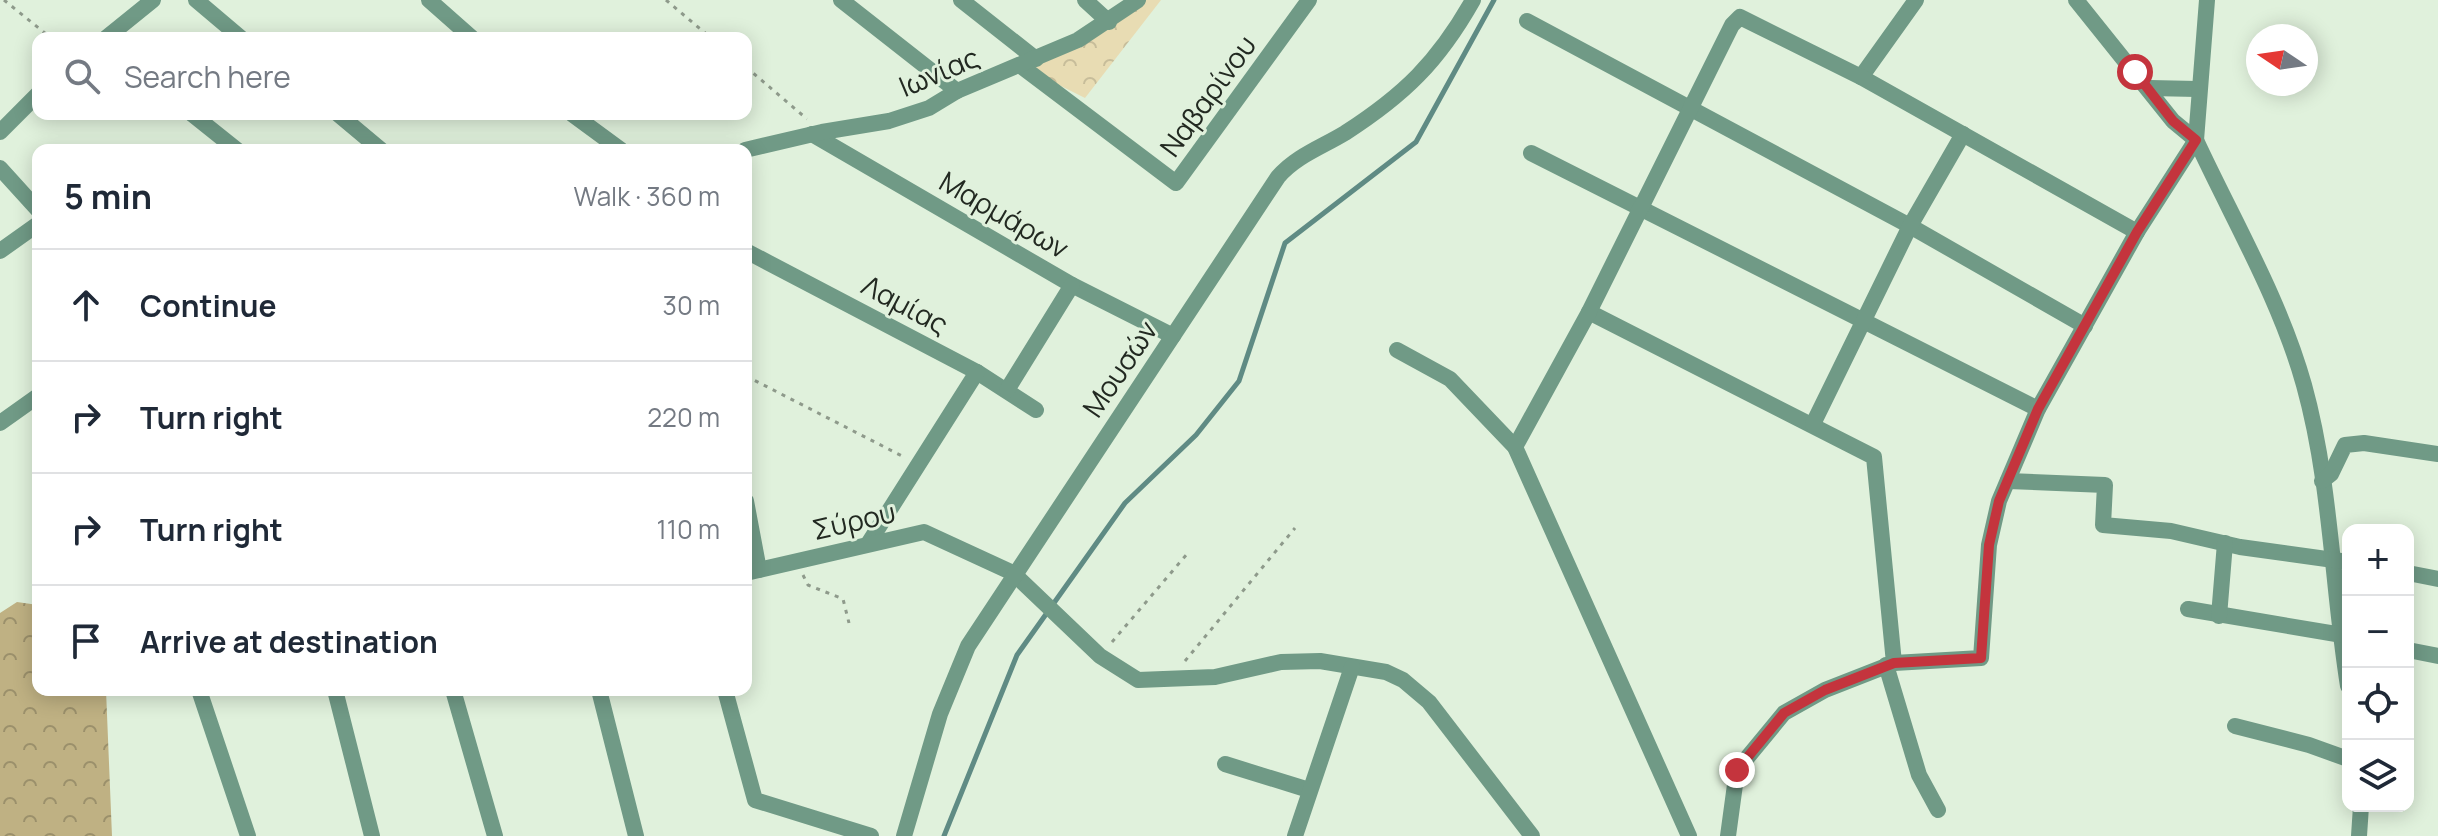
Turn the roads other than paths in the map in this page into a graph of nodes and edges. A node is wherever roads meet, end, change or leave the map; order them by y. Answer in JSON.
{"nodes":[{"id":1,"x":153,"y":0,"type":"edge"},
{"id":2,"x":196,"y":0,"type":"edge"},
{"id":3,"x":429,"y":0,"type":"edge"},
{"id":4,"x":841,"y":0,"type":"edge"},
{"id":5,"x":961,"y":0,"type":"edge"},
{"id":6,"x":1085,"y":0,"type":"edge"},
{"id":7,"x":1138,"y":0,"type":"edge"},
{"id":8,"x":1309,"y":0,"type":"edge"},
{"id":9,"x":1473,"y":0,"type":"edge"},
{"id":10,"x":1916,"y":0,"type":"edge"},
{"id":11,"x":2076,"y":0,"type":"edge"},
{"id":12,"x":2207,"y":0,"type":"edge"},
{"id":13,"x":1527,"y":21,"type":"dead end"},
{"id":14,"x":1109,"y":22,"type":"junction"},
{"id":15,"x":113,"y":32,"type":"edge"},
{"id":16,"x":234,"y":32,"type":"edge"},
{"id":17,"x":465,"y":32,"type":"edge"},
{"id":18,"x":1028,"y":63,"type":"junction"},
{"id":19,"x":1861,"y":77,"type":"junction"},
{"id":20,"x":2150,"y":88,"type":"junction"},
{"id":21,"x":2197,"y":89,"type":"junction"},
{"id":22,"x":957,"y":91,"type":"junction"},
{"id":23,"x":32,"y":100,"type":"edge"},
{"id":24,"x":1690,"y":108,"type":"junction"},
{"id":25,"x":200,"y":120,"type":"edge"},
{"id":26,"x":345,"y":120,"type":"edge"},
{"id":27,"x":580,"y":120,"type":"edge"},
{"id":28,"x":0,"y":132,"type":"edge"},
{"id":29,"x":817,"y":133,"type":"junction"},
{"id":30,"x":1963,"y":134,"type":"junction"},
{"id":31,"x":2196,"y":140,"type":"junction"},
{"id":32,"x":230,"y":144,"type":"edge"},
{"id":33,"x":374,"y":144,"type":"edge"},
{"id":34,"x":613,"y":144,"type":"edge"},
{"id":35,"x":752,"y":148,"type":"edge"},
{"id":36,"x":1531,"y":153,"type":"dead end"},
{"id":37,"x":0,"y":168,"type":"edge"},
{"id":38,"x":32,"y":203,"type":"edge"},
{"id":39,"x":1641,"y":209,"type":"junction"},
{"id":40,"x":1910,"y":226,"type":"junction"},
{"id":41,"x":32,"y":228,"type":"edge"},
{"id":42,"x":2137,"y":232,"type":"junction"},
{"id":43,"x":0,"y":251,"type":"edge"},
{"id":44,"x":752,"y":254,"type":"edge"},
{"id":45,"x":1072,"y":285,"type":"junction"},
{"id":46,"x":1589,"y":312,"type":"junction"},
{"id":47,"x":1863,"y":319,"type":"junction"},
{"id":48,"x":2085,"y":326,"type":"junction"},
{"id":49,"x":1173,"y":336,"type":"junction"},
{"id":50,"x":1397,"y":350,"type":"dead end"},
{"id":51,"x":977,"y":372,"type":"junction"},
{"id":52,"x":1007,"y":390,"type":"junction"},
{"id":53,"x":32,"y":400,"type":"edge"},
{"id":54,"x":2038,"y":409,"type":"junction"},
{"id":55,"x":1036,"y":410,"type":"dead end"},
{"id":56,"x":0,"y":423,"type":"edge"},
{"id":57,"x":1813,"y":424,"type":"junction"},
{"id":58,"x":1515,"y":447,"type":"junction"},
{"id":59,"x":2438,"y":454,"type":"edge"},
{"id":60,"x":2008,"y":481,"type":"junction"},
{"id":61,"x":2322,"y":481,"type":"junction"},
{"id":62,"x":2225,"y":543,"type":"junction"},
{"id":63,"x":868,"y":544,"type":"junction"},
{"id":64,"x":2330,"y":558,"type":"junction"},
{"id":65,"x":2342,"y":561,"type":"edge"},
{"id":66,"x":753,"y":572,"type":"edge"},
{"id":67,"x":1013,"y":573,"type":"junction"},
{"id":68,"x":2414,"y":574,"type":"edge"},
{"id":69,"x":2438,"y":579,"type":"edge"},
{"id":70,"x":2188,"y":609,"type":"dead end"},
{"id":71,"x":2219,"y":616,"type":"junction"},
{"id":72,"x":2342,"y":624,"type":"edge"},
{"id":73,"x":2342,"y":635,"type":"edge"},
{"id":74,"x":2414,"y":651,"type":"edge"},
{"id":75,"x":2438,"y":656,"type":"edge"},
{"id":76,"x":1890,"y":664,"type":"junction"},
{"id":77,"x":1352,"y":667,"type":"junction"},
{"id":78,"x":201,"y":696,"type":"edge"},
{"id":79,"x":337,"y":696,"type":"edge"},
{"id":80,"x":455,"y":696,"type":"edge"},
{"id":81,"x":601,"y":696,"type":"edge"},
{"id":82,"x":727,"y":696,"type":"edge"},
{"id":83,"x":2235,"y":726,"type":"dead end"},
{"id":84,"x":2342,"y":757,"type":"edge"},
{"id":85,"x":1225,"y":764,"type":"dead end"},
{"id":86,"x":1309,"y":790,"type":"junction"},
{"id":87,"x":1938,"y":810,"type":"dead end"},
{"id":88,"x":2361,"y":812,"type":"edge"},
{"id":89,"x":248,"y":836,"type":"edge"},
{"id":90,"x":372,"y":836,"type":"edge"},
{"id":91,"x":495,"y":836,"type":"edge"},
{"id":92,"x":636,"y":836,"type":"edge"},
{"id":93,"x":871,"y":836,"type":"edge"},
{"id":94,"x":904,"y":836,"type":"edge"},
{"id":95,"x":1295,"y":836,"type":"edge"},
{"id":96,"x":1532,"y":836,"type":"edge"},
{"id":97,"x":1689,"y":836,"type":"edge"},
{"id":98,"x":1728,"y":836,"type":"edge"},
{"id":99,"x":2359,"y":836,"type":"edge"}],
"edges":[{"from":1,"to":15,"type":"street"},
{"from":2,"to":16,"type":"street"},
{"from":3,"to":17,"type":"street"},
{"from":4,"to":22,"type":"street"},
{"from":5,"to":18,"type":"street"},
{"from":6,"to":14,"type":"street"},
{"from":7,"to":14,"type":"street","name":"Ιωνίας"},
{"from":8,"to":18,"type":"street","name":"Ναβαρίνου"},
{"from":9,"to":49,"type":"street","name":"Μουσών"},
{"from":10,"to":19,"type":"street"},
{"from":11,"to":20,"type":"street"},
{"from":12,"to":21,"type":"street"},
{"from":13,"to":24,"type":"street"},
{"from":14,"to":18,"type":"street","name":"Ιωνίας"},
{"from":18,"to":22,"type":"street","name":"Ιωνίας"},
{"from":19,"to":24,"type":"street"},
{"from":19,"to":30,"type":"street"},
{"from":20,"to":21,"type":"street"},
{"from":20,"to":31,"type":"street"},
{"from":21,"to":31,"type":"street"},
{"from":22,"to":29,"type":"street","name":"Ιωνίας"},
{"from":23,"to":28,"type":"street"},
{"from":24,"to":39,"type":"street"},
{"from":24,"to":40,"type":"street"},
{"from":25,"to":32,"type":"street"},
{"from":26,"to":33,"type":"street"},
{"from":27,"to":34,"type":"street"},
{"from":29,"to":35,"type":"street","name":"Ιωνίας"},
{"from":29,"to":45,"type":"street","name":"Μαρμάρων"},
{"from":30,"to":40,"type":"street"},
{"from":30,"to":42,"type":"street"},
{"from":31,"to":42,"type":"street"},
{"from":31,"to":61,"type":"street"},
{"from":36,"to":39,"type":"street"},
{"from":37,"to":38,"type":"street"},
{"from":39,"to":46,"type":"street"},
{"from":39,"to":47,"type":"street"},
{"from":40,"to":47,"type":"street"},
{"from":40,"to":48,"type":"street"},
{"from":41,"to":43,"type":"street"},
{"from":42,"to":48,"type":"street"},
{"from":44,"to":51,"type":"street","name":"Λαμίας"},
{"from":45,"to":49,"type":"street","name":"Μαρμάρων"},
{"from":45,"to":52,"type":"street"},
{"from":46,"to":57,"type":"street"},
{"from":46,"to":58,"type":"street"},
{"from":47,"to":54,"type":"street"},
{"from":47,"to":57,"type":"street"},
{"from":48,"to":54,"type":"street"},
{"from":49,"to":67,"type":"street","name":"Μουσών"},
{"from":50,"to":58,"type":"street"},
{"from":51,"to":52,"type":"street","name":"Λαμίας"},
{"from":51,"to":63,"type":"street"},
{"from":52,"to":55,"type":"street","name":"Λαμίας"},
{"from":53,"to":56,"type":"street"},
{"from":54,"to":60,"type":"street"},
{"from":57,"to":76,"type":"street"},
{"from":58,"to":97,"type":"street"},
{"from":59,"to":61,"type":"street"},
{"from":60,"to":62,"type":"street"},
{"from":60,"to":76,"type":"street"},
{"from":61,"to":64,"type":"street"},
{"from":62,"to":64,"type":"street"},
{"from":62,"to":71,"type":"street"},
{"from":63,"to":66,"type":"street","name":"Σύρου"},
{"from":63,"to":67,"type":"street","name":"Σύρου"},
{"from":64,"to":65,"type":"street"},
{"from":64,"to":72,"type":"street"},
{"from":67,"to":77,"type":"street","name":"Σύρου"},
{"from":67,"to":94,"type":"street","name":"Μουσών"},
{"from":68,"to":69,"type":"street"},
{"from":70,"to":71,"type":"street"},
{"from":71,"to":73,"type":"street"},
{"from":74,"to":75,"type":"street"},
{"from":76,"to":87,"type":"street"},
{"from":76,"to":98,"type":"street"},
{"from":77,"to":86,"type":"street"},
{"from":77,"to":96,"type":"street","name":"Σύρου"},
{"from":78,"to":89,"type":"street"},
{"from":79,"to":90,"type":"street"},
{"from":80,"to":91,"type":"street"},
{"from":81,"to":92,"type":"street"},
{"from":82,"to":93,"type":"street"},
{"from":83,"to":84,"type":"street"},
{"from":85,"to":86,"type":"street"},
{"from":86,"to":95,"type":"street"},
{"from":88,"to":99,"type":"street"}]}
